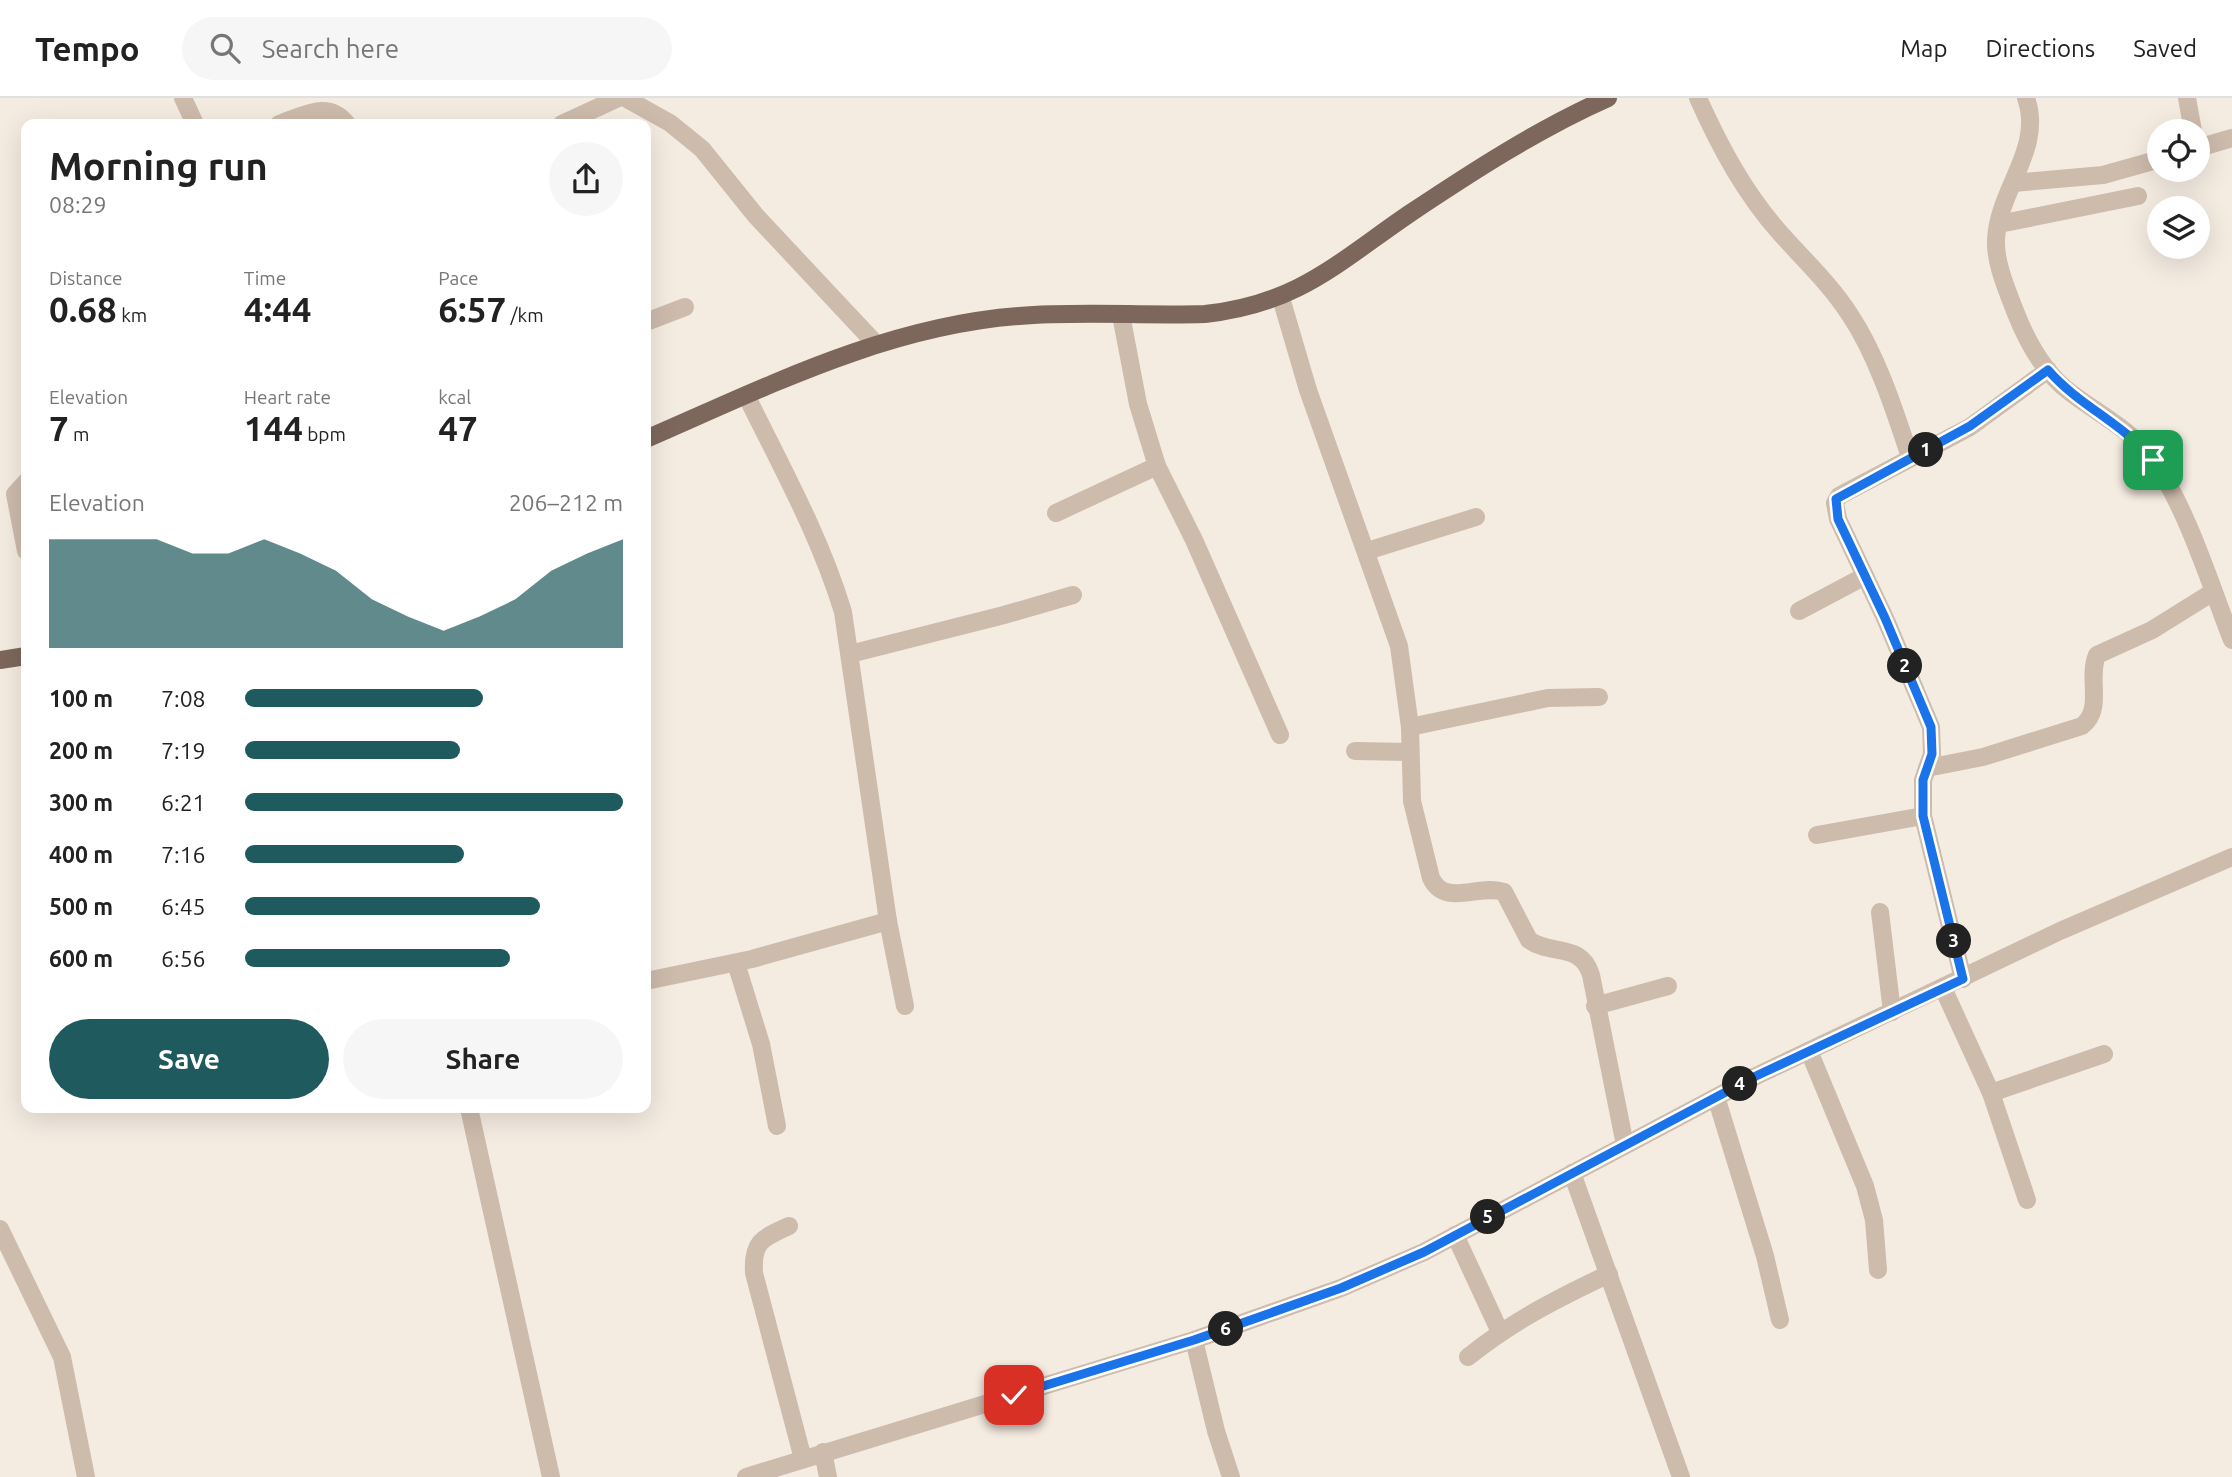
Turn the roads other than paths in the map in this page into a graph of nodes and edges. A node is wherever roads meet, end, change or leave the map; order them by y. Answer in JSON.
{"nodes":[{"id":1,"x":183,"y":98,"type":"edge"},
{"id":2,"x":618,"y":98,"type":"edge"},
{"id":3,"x":625,"y":98,"type":"edge"},
{"id":4,"x":1698,"y":98,"type":"edge"},
{"id":5,"x":2026,"y":98,"type":"edge"},
{"id":6,"x":2187,"y":98,"type":"edge"},
{"id":7,"x":1603,"y":99,"type":"edge"},
{"id":8,"x":193,"y":119,"type":"edge"},
{"id":9,"x":292,"y":119,"type":"edge"},
{"id":10,"x":341,"y":119,"type":"edge"},
{"id":11,"x":573,"y":119,"type":"edge"},
{"id":12,"x":2191,"y":119,"type":"edge"},
{"id":13,"x":2232,"y":138,"type":"edge"},
{"id":14,"x":2210,"y":144,"type":"edge"},
{"id":15,"x":2147,"y":163,"type":"edge"},
{"id":16,"x":2013,"y":183,"type":"junction"},
{"id":17,"x":2138,"y":196,"type":"dead end"},
{"id":18,"x":1998,"y":224,"type":"junction"},
{"id":19,"x":1282,"y":298,"type":"junction"},
{"id":20,"x":685,"y":307,"type":"dead end"},
{"id":21,"x":1121,"y":315,"type":"junction"},
{"id":22,"x":651,"y":320,"type":"edge"},
{"id":23,"x":875,"y":343,"type":"junction"},
{"id":24,"x":2048,"y":370,"type":"junction"},
{"id":25,"x":746,"y":395,"type":"junction"},
{"id":26,"x":651,"y":437,"type":"edge"},
{"id":27,"x":1910,"y":457,"type":"junction"},
{"id":28,"x":1157,"y":466,"type":"junction"},
{"id":29,"x":21,"y":487,"type":"edge"},
{"id":30,"x":1056,"y":513,"type":"dead end"},
{"id":31,"x":1476,"y":517,"type":"dead end"},
{"id":32,"x":21,"y":525,"type":"edge"},
{"id":33,"x":1367,"y":551,"type":"junction"},
{"id":34,"x":1864,"y":576,"type":"junction"},
{"id":35,"x":2213,"y":592,"type":"junction"},
{"id":36,"x":1073,"y":595,"type":"dead end"},
{"id":37,"x":1799,"y":611,"type":"dead end"},
{"id":38,"x":2232,"y":640,"type":"edge"},
{"id":39,"x":850,"y":653,"type":"junction"},
{"id":40,"x":21,"y":657,"type":"edge"},
{"id":41,"x":0,"y":660,"type":"edge"},
{"id":42,"x":1599,"y":697,"type":"dead end"},
{"id":43,"x":1410,"y":727,"type":"junction"},
{"id":44,"x":1280,"y":735,"type":"dead end"},
{"id":45,"x":1355,"y":751,"type":"dead end"},
{"id":46,"x":1409,"y":752,"type":"junction"},
{"id":47,"x":1927,"y":768,"type":"junction"},
{"id":48,"x":1923,"y":816,"type":"junction"},
{"id":49,"x":1817,"y":835,"type":"dead end"},
{"id":50,"x":2232,"y":857,"type":"edge"},
{"id":51,"x":1880,"y":912,"type":"dead end"},
{"id":52,"x":888,"y":921,"type":"junction"},
{"id":53,"x":736,"y":963,"type":"junction"},
{"id":54,"x":1963,"y":979,"type":"junction"},
{"id":55,"x":651,"y":980,"type":"edge"},
{"id":56,"x":1668,"y":986,"type":"dead end"},
{"id":57,"x":1943,"y":988,"type":"junction"},
{"id":58,"x":905,"y":1006,"type":"dead end"},
{"id":59,"x":1595,"y":1006,"type":"junction"},
{"id":60,"x":1892,"y":1012,"type":"junction"},
{"id":61,"x":1809,"y":1051,"type":"junction"},
{"id":62,"x":2104,"y":1054,"type":"dead end"},
{"id":63,"x":1992,"y":1093,"type":"junction"},
{"id":64,"x":1716,"y":1097,"type":"junction"},
{"id":65,"x":470,"y":1113,"type":"edge"},
{"id":66,"x":777,"y":1126,"type":"dead end"},
{"id":67,"x":1625,"y":1145,"type":"junction"},
{"id":68,"x":1572,"y":1173,"type":"junction"},
{"id":69,"x":2027,"y":1200,"type":"dead end"},
{"id":70,"x":789,"y":1226,"type":"dead end"},
{"id":71,"x":0,"y":1229,"type":"edge"},
{"id":72,"x":1455,"y":1235,"type":"junction"},
{"id":73,"x":1878,"y":1270,"type":"dead end"},
{"id":74,"x":1609,"y":1274,"type":"junction"},
{"id":75,"x":1780,"y":1320,"type":"dead end"},
{"id":76,"x":1500,"y":1332,"type":"junction"},
{"id":77,"x":1194,"y":1340,"type":"junction"},
{"id":78,"x":1468,"y":1357,"type":"dead end"},
{"id":79,"x":823,"y":1452,"type":"junction"},
{"id":80,"x":803,"y":1459,"type":"junction"},
{"id":81,"x":86,"y":1477,"type":"edge"},
{"id":82,"x":551,"y":1477,"type":"edge"},
{"id":83,"x":746,"y":1477,"type":"edge"},
{"id":84,"x":828,"y":1477,"type":"edge"},
{"id":85,"x":1231,"y":1477,"type":"edge"},
{"id":86,"x":1681,"y":1477,"type":"edge"}],
"edges":[{"from":1,"to":8,"type":"street"},
{"from":2,"to":11,"type":"street"},
{"from":3,"to":23,"type":"street"},
{"from":4,"to":27,"type":"street"},
{"from":5,"to":16,"type":"street"},
{"from":6,"to":12,"type":"street"},
{"from":7,"to":19,"type":"main road"},
{"from":9,"to":10,"type":"street"},
{"from":13,"to":14,"type":"street"},
{"from":15,"to":16,"type":"street"},
{"from":16,"to":18,"type":"street"},
{"from":17,"to":18,"type":"street"},
{"from":18,"to":24,"type":"street"},
{"from":19,"to":21,"type":"main road"},
{"from":19,"to":33,"type":"street"},
{"from":20,"to":22,"type":"street"},
{"from":21,"to":23,"type":"main road"},
{"from":21,"to":28,"type":"street"},
{"from":23,"to":25,"type":"main road"},
{"from":24,"to":27,"type":"street"},
{"from":24,"to":35,"type":"street"},
{"from":25,"to":26,"type":"main road"},
{"from":25,"to":39,"type":"street"},
{"from":27,"to":34,"type":"street"},
{"from":28,"to":30,"type":"street"},
{"from":28,"to":44,"type":"street"},
{"from":29,"to":32,"type":"street"},
{"from":31,"to":33,"type":"street"},
{"from":33,"to":43,"type":"street"},
{"from":34,"to":37,"type":"street"},
{"from":34,"to":47,"type":"street"},
{"from":35,"to":38,"type":"street"},
{"from":35,"to":47,"type":"street"},
{"from":36,"to":39,"type":"street"},
{"from":39,"to":52,"type":"street"},
{"from":40,"to":41,"type":"main road"},
{"from":42,"to":43,"type":"street"},
{"from":43,"to":46,"type":"street"},
{"from":45,"to":46,"type":"street"},
{"from":46,"to":59,"type":"street"},
{"from":47,"to":48,"type":"street"},
{"from":48,"to":49,"type":"street"},
{"from":48,"to":54,"type":"street"},
{"from":50,"to":54,"type":"street"},
{"from":51,"to":60,"type":"street"},
{"from":52,"to":53,"type":"street"},
{"from":52,"to":58,"type":"street"},
{"from":53,"to":55,"type":"street"},
{"from":53,"to":66,"type":"street"},
{"from":54,"to":57,"type":"street"},
{"from":56,"to":59,"type":"street"},
{"from":57,"to":60,"type":"street"},
{"from":57,"to":63,"type":"street"},
{"from":59,"to":67,"type":"street"},
{"from":60,"to":61,"type":"street"},
{"from":61,"to":64,"type":"street"},
{"from":61,"to":73,"type":"street"},
{"from":62,"to":63,"type":"street"},
{"from":63,"to":69,"type":"street"},
{"from":64,"to":67,"type":"street"},
{"from":64,"to":75,"type":"street"},
{"from":65,"to":82,"type":"street"},
{"from":67,"to":68,"type":"street"},
{"from":68,"to":72,"type":"street"},
{"from":68,"to":74,"type":"street"},
{"from":70,"to":80,"type":"street"},
{"from":71,"to":81,"type":"street"},
{"from":72,"to":76,"type":"street"},
{"from":72,"to":77,"type":"street"},
{"from":74,"to":76,"type":"street"},
{"from":74,"to":86,"type":"street"},
{"from":76,"to":78,"type":"street"},
{"from":77,"to":79,"type":"street"},
{"from":77,"to":85,"type":"street"},
{"from":79,"to":80,"type":"street"},
{"from":79,"to":84,"type":"street"},
{"from":80,"to":83,"type":"street"}]}
